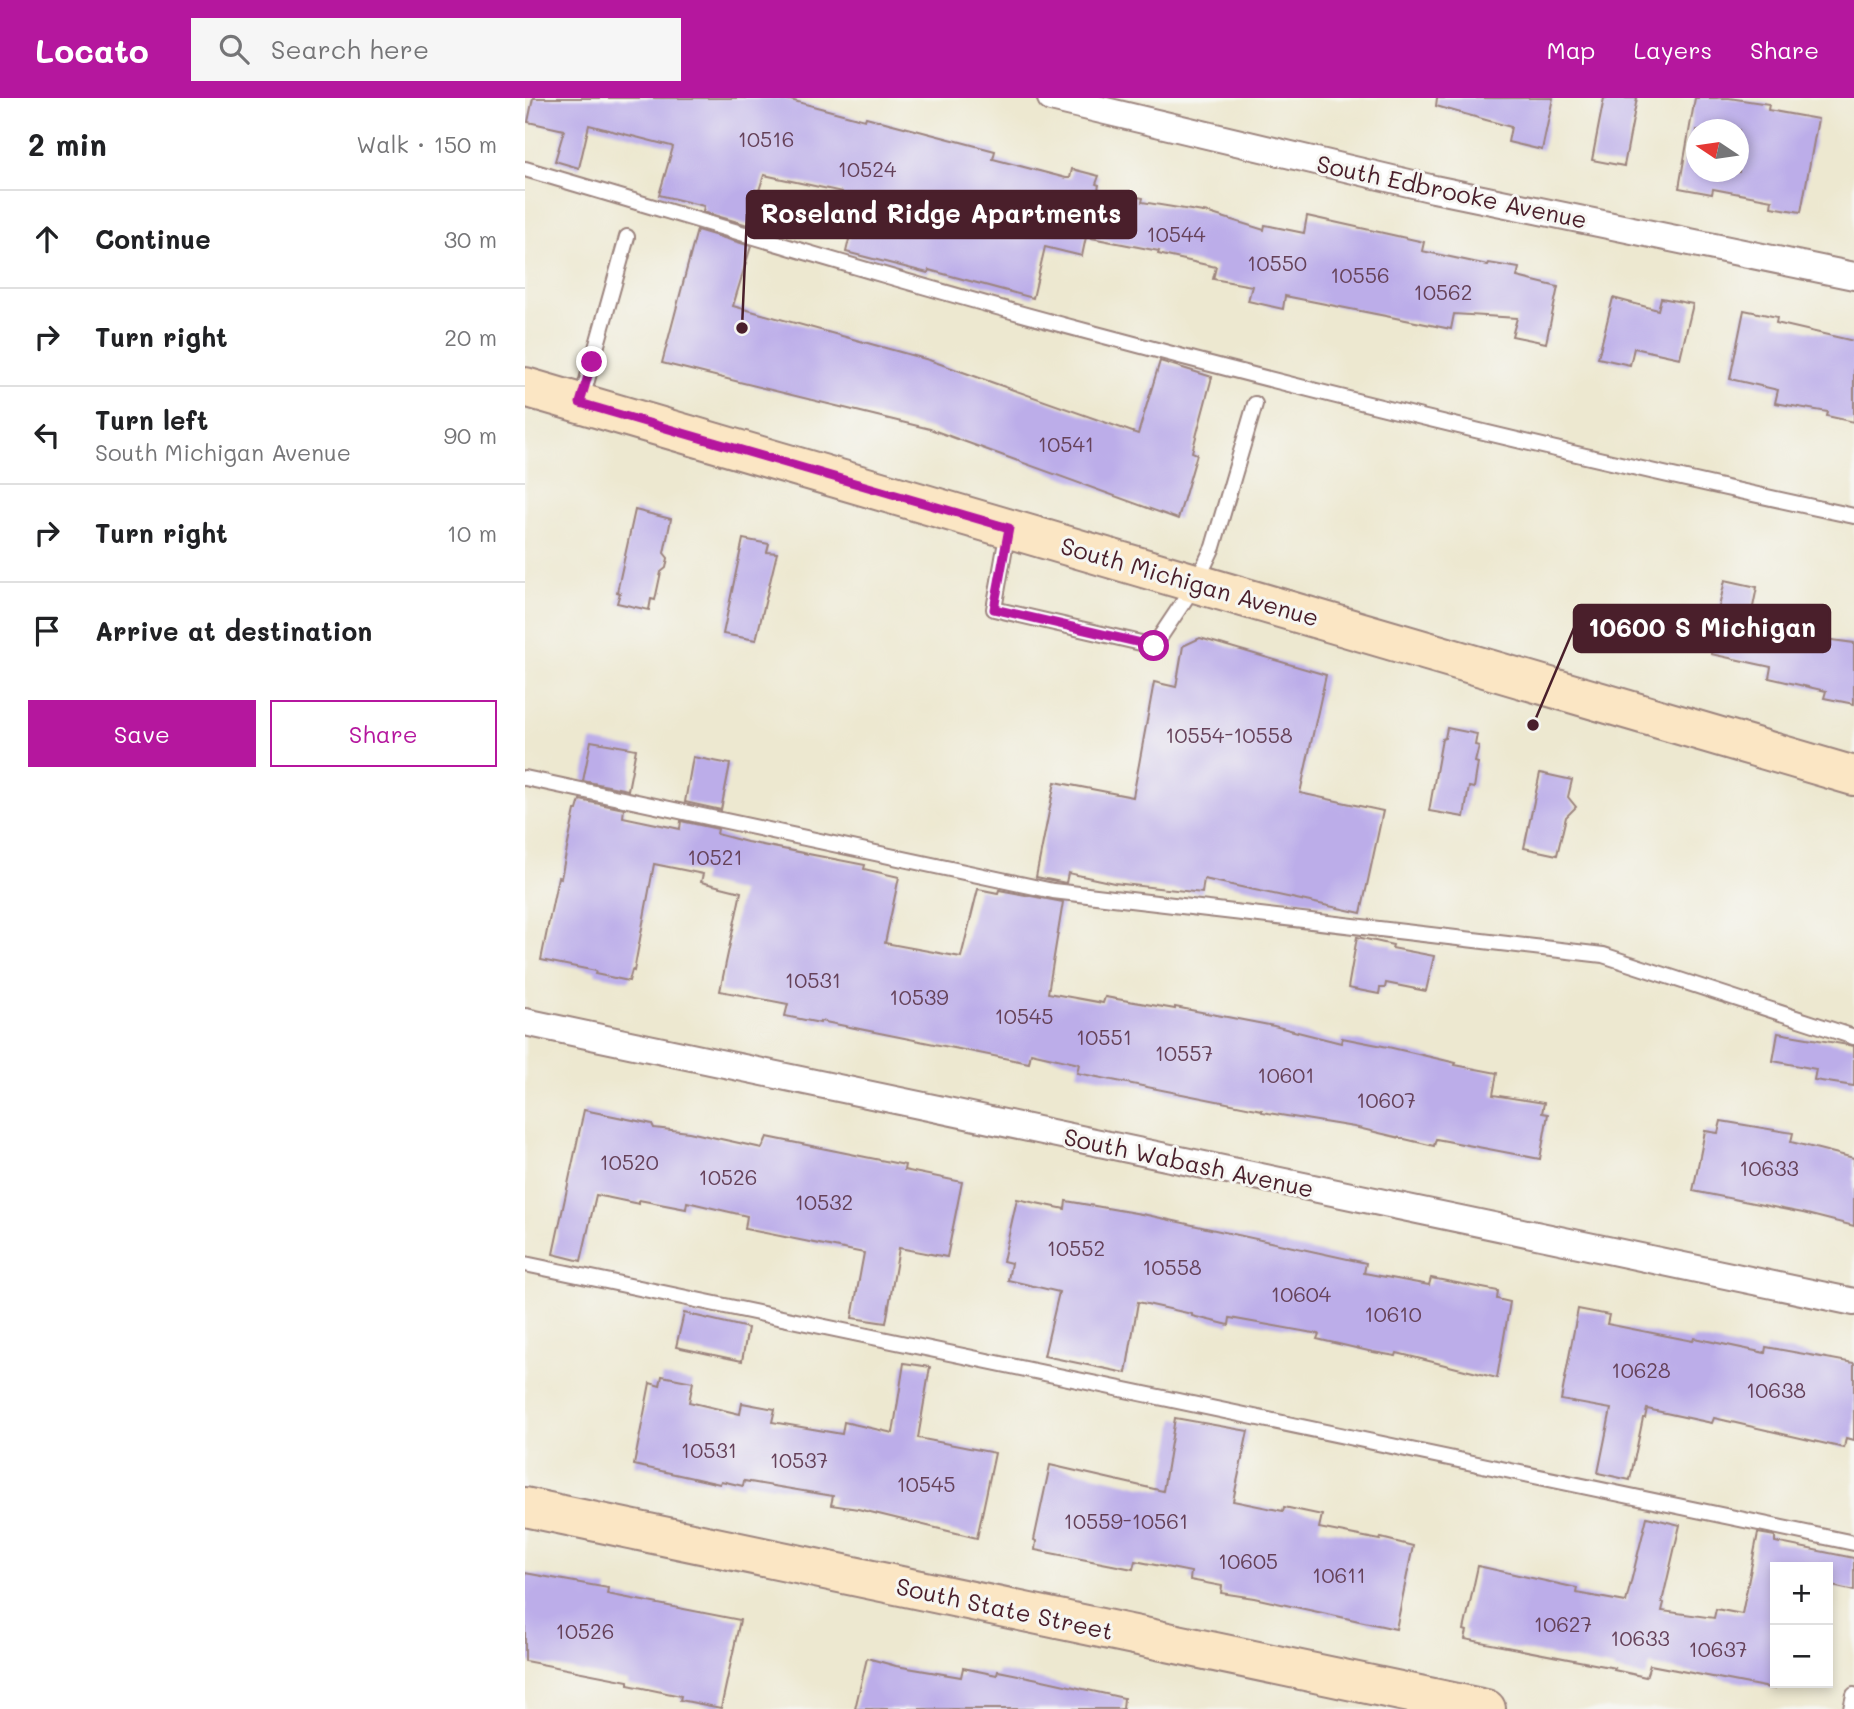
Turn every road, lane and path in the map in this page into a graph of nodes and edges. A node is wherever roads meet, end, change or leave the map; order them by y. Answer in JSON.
{"nodes":[{"id":1,"x":1051,"y":98,"type":"edge"},
{"id":2,"x":525,"y":169,"type":"edge"},
{"id":3,"x":627,"y":237,"type":"dead end"},
{"id":4,"x":1854,"y":276,"type":"edge"},
{"id":5,"x":525,"y":387,"type":"edge"},
{"id":6,"x":580,"y":403,"type":"junction"},
{"id":7,"x":1255,"y":404,"type":"dead end"},
{"id":8,"x":1854,"y":516,"type":"edge"},
{"id":9,"x":1009,"y":528,"type":"junction"},
{"id":10,"x":1196,"y":583,"type":"junction"},
{"id":11,"x":1854,"y":776,"type":"edge"},
{"id":12,"x":525,"y":778,"type":"edge"},
{"id":13,"x":525,"y":1022,"type":"edge"},
{"id":14,"x":1854,"y":1037,"type":"edge"},
{"id":15,"x":525,"y":1264,"type":"edge"},
{"id":16,"x":1854,"y":1302,"type":"edge"},
{"id":17,"x":525,"y":1507,"type":"edge"},
{"id":18,"x":1854,"y":1543,"type":"edge"},
{"id":19,"x":1854,"y":1695,"type":"edge"},
{"id":20,"x":1486,"y":1709,"type":"edge"},
{"id":21,"x":1851,"y":1709,"type":"edge"}],
"edges":[{"from":1,"to":4,"type":"street","name":"South Edbrooke Avenue"},
{"from":2,"to":8,"type":"lane"},
{"from":3,"to":6,"type":"lane"},
{"from":5,"to":6,"type":"main road","name":"South Michigan Avenue"},
{"from":6,"to":9,"type":"main road","name":"South Michigan Avenue"},
{"from":7,"to":10,"type":"lane"},
{"from":9,"to":10,"type":"main road","name":"South Michigan Avenue"},
{"from":9,"to":10,"type":"lane"},
{"from":10,"to":11,"type":"main road","name":"South Michigan Avenue"},
{"from":12,"to":14,"type":"lane"},
{"from":13,"to":16,"type":"street","name":"South Wabash Avenue"},
{"from":15,"to":18,"type":"lane"},
{"from":17,"to":20,"type":"main road","name":"South State Street"},
{"from":19,"to":21,"type":"lane"}]}
